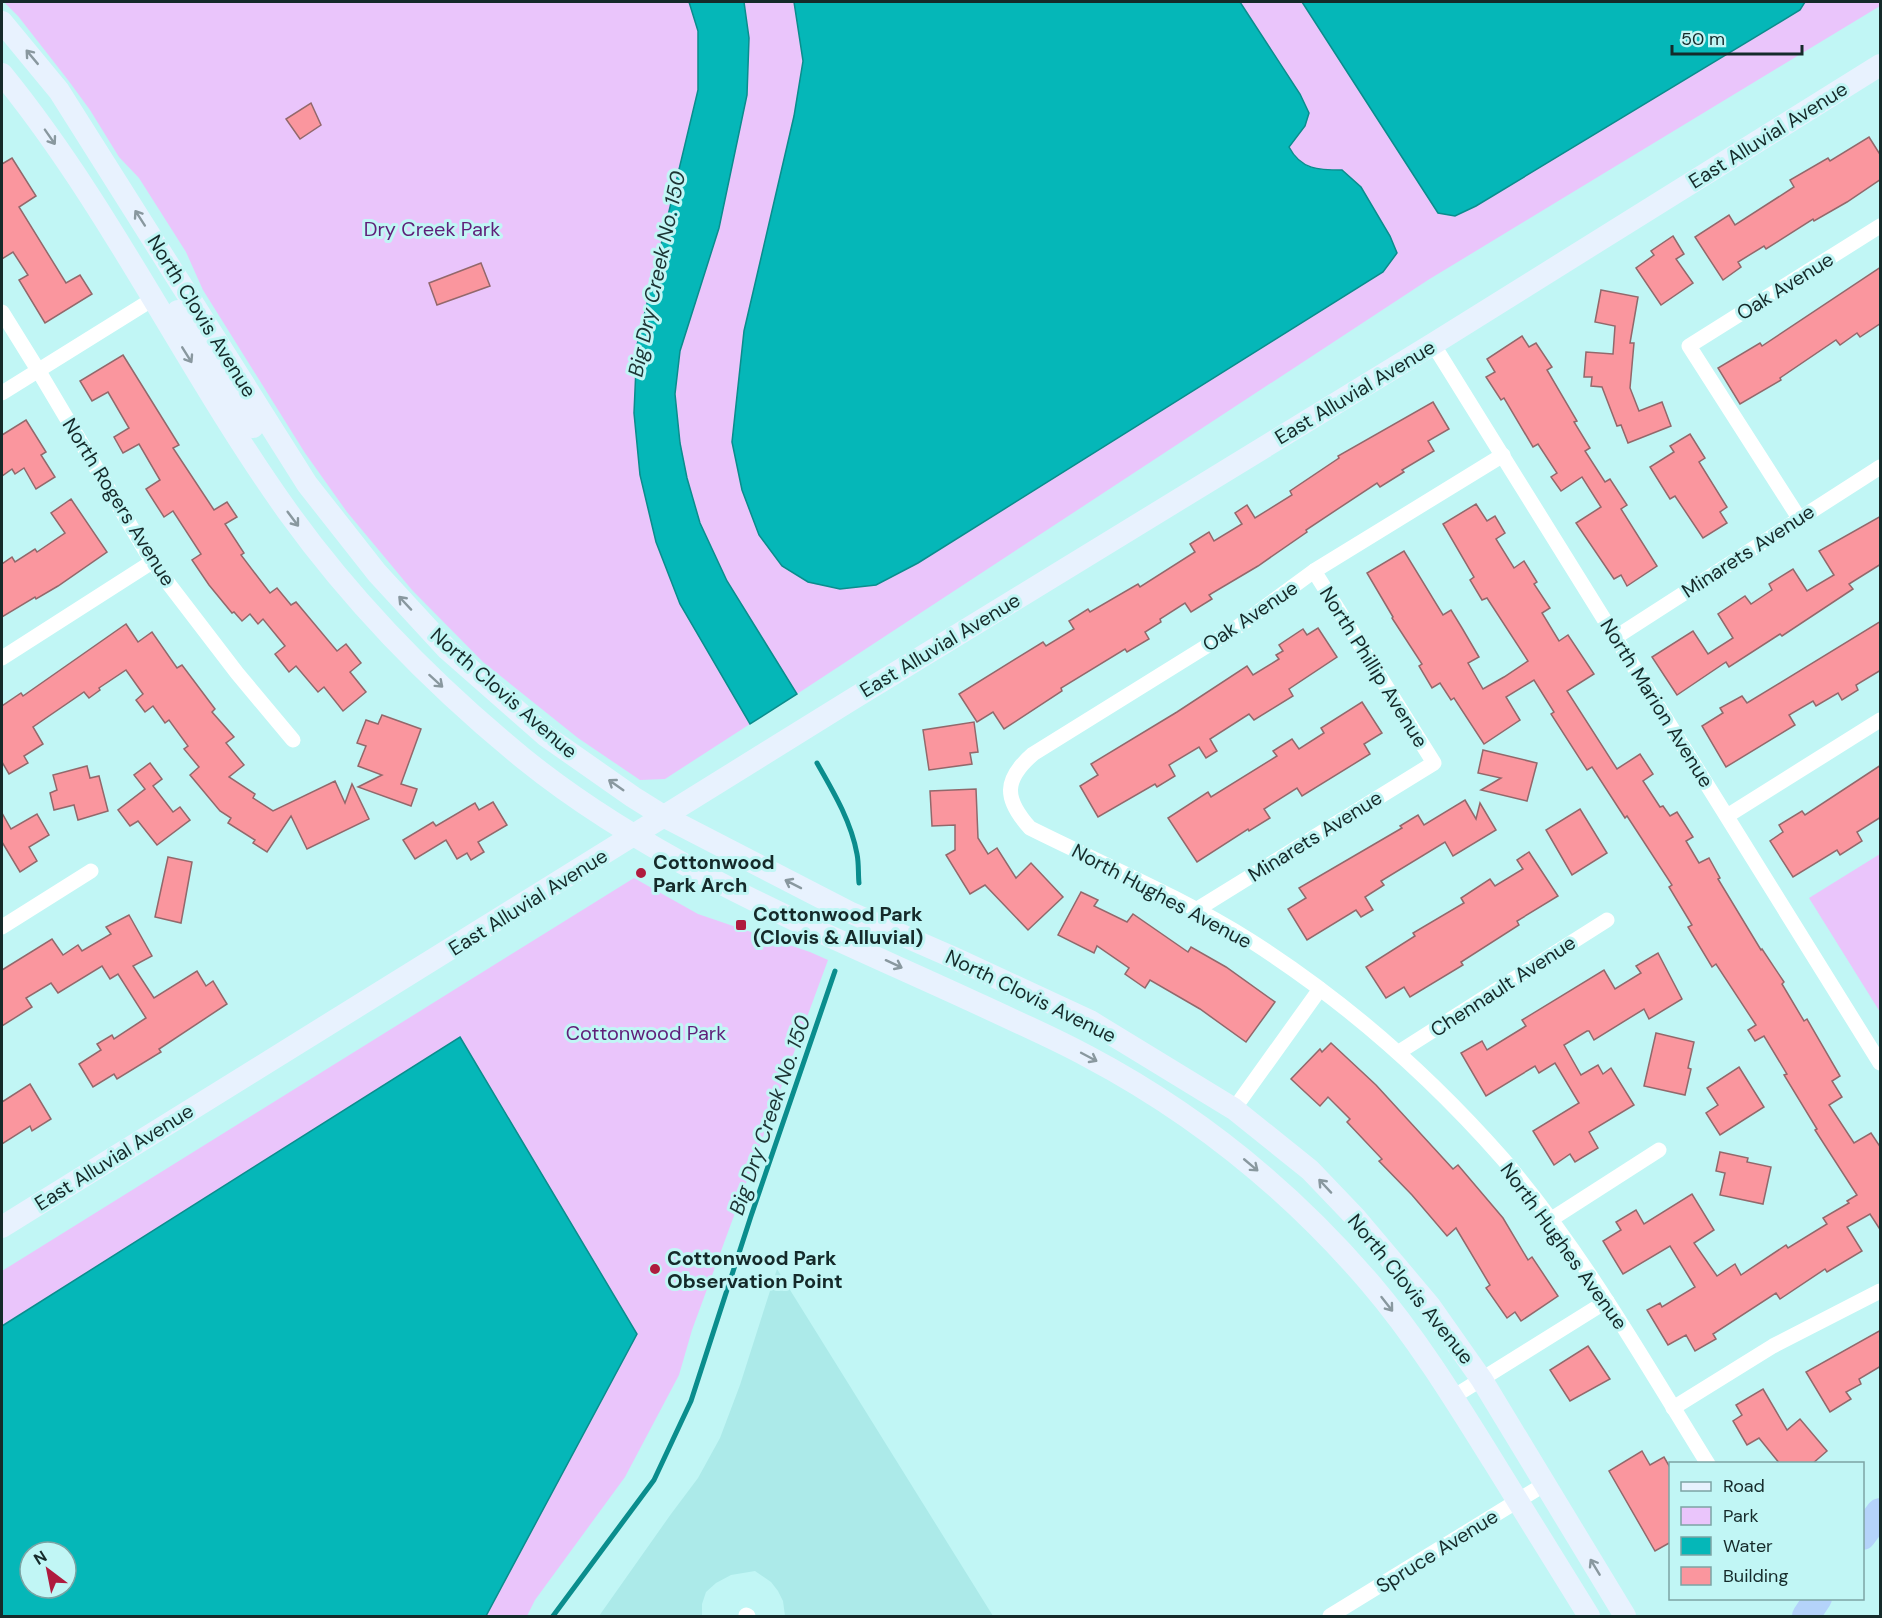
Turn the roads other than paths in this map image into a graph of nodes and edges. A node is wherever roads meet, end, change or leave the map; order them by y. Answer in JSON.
{"nodes":[{"id":1,"x":2,"y":22,"type":"edge"},
{"id":2,"x":1881,"y":65,"type":"edge"},
{"id":3,"x":2,"y":74,"type":"edge"},
{"id":4,"x":1881,"y":226,"type":"edge"},
{"id":5,"x":153,"y":300,"type":"junction"},
{"id":6,"x":2,"y":312,"type":"edge"},
{"id":7,"x":1433,"y":344,"type":"junction"},
{"id":8,"x":38,"y":370,"type":"junction"},
{"id":9,"x":2,"y":393,"type":"edge"},
{"id":10,"x":1503,"y":455,"type":"junction"},
{"id":11,"x":1881,"y":467,"type":"edge"},
{"id":12,"x":307,"y":484,"type":"junction"},
{"id":13,"x":1799,"y":518,"type":"junction"},
{"id":14,"x":152,"y":562,"type":"junction"},
{"id":15,"x":1314,"y":572,"type":"junction"},
{"id":16,"x":1616,"y":637,"type":"junction"},
{"id":17,"x":2,"y":658,"type":"edge"},
{"id":18,"x":1881,"y":720,"type":"edge"},
{"id":19,"x":293,"y":740,"type":"dead end"},
{"id":20,"x":1434,"y":763,"type":"joint"},
{"id":21,"x":1010,"y":787,"type":"joint"},
{"id":22,"x":665,"y":816,"type":"junction"},
{"id":23,"x":1727,"y":816,"type":"junction"},
{"id":24,"x":635,"y":836,"type":"junction"},
{"id":25,"x":92,"y":871,"type":"dead end"},
{"id":26,"x":1196,"y":910,"type":"junction"},
{"id":27,"x":1607,"y":920,"type":"dead end"},
{"id":28,"x":2,"y":927,"type":"edge"},
{"id":29,"x":1320,"y":989,"type":"junction"},
{"id":30,"x":1059,"y":1042,"type":"junction"},
{"id":31,"x":1399,"y":1052,"type":"junction"},
{"id":32,"x":1879,"y":1056,"type":"edge"},
{"id":33,"x":1234,"y":1109,"type":"junction"},
{"id":34,"x":1659,"y":1150,"type":"dead end"},
{"id":35,"x":1550,"y":1220,"type":"junction"},
{"id":36,"x":2,"y":1227,"type":"edge"},
{"id":37,"x":1881,"y":1291,"type":"edge"},
{"id":38,"x":1607,"y":1301,"type":"junction"},
{"id":39,"x":1482,"y":1380,"type":"junction"},
{"id":40,"x":1453,"y":1397,"type":"junction"},
{"id":41,"x":1673,"y":1408,"type":"junction"},
{"id":42,"x":1707,"y":1462,"type":"edge"},
{"id":43,"x":1545,"y":1484,"type":"junction"},
{"id":44,"x":1518,"y":1502,"type":"junction"},
{"id":45,"x":1881,"y":1512,"type":"edge"},
{"id":46,"x":1864,"y":1535,"type":"edge"},
{"id":47,"x":1817,"y":1600,"type":"edge"},
{"id":48,"x":1330,"y":1617,"type":"edge"},
{"id":49,"x":1589,"y":1617,"type":"edge"},
{"id":50,"x":1625,"y":1617,"type":"edge"},
{"id":51,"x":1806,"y":1617,"type":"edge"}],
"edges":[{"from":12,"to":1,"type":"main road","name":"North Clovis Avenue","one_way":true},
{"from":2,"to":7,"type":"main road","name":"East Alluvial Avenue"},
{"from":3,"to":5,"type":"main road","name":"North Clovis Avenue","one_way":true},
{"from":4,"to":13,"type":"street","name":"Oak Avenue"},
{"from":5,"to":8,"type":"street"},
{"from":5,"to":12,"type":"main road"},
{"from":5,"to":24,"type":"main road","name":"North Clovis Avenue","one_way":true},
{"from":6,"to":8,"type":"street","name":"North Rogers Avenue"},
{"from":7,"to":10,"type":"street","name":"North Marion Avenue"},
{"from":7,"to":22,"type":"main road","name":"East Alluvial Avenue"},
{"from":8,"to":9,"type":"street"},
{"from":8,"to":14,"type":"street","name":"North Rogers Avenue"},
{"from":10,"to":15,"type":"street","name":"Oak Avenue"},
{"from":10,"to":16,"type":"street","name":"North Marion Avenue"},
{"from":11,"to":13,"type":"street","name":"Minarets Avenue"},
{"from":22,"to":12,"type":"main road","name":"North Clovis Avenue","one_way":true},
{"from":13,"to":16,"type":"street","name":"Minarets Avenue"},
{"from":14,"to":17,"type":"street"},
{"from":14,"to":19,"type":"street","name":"North Rogers Avenue"},
{"from":15,"to":20,"type":"street","name":"North Phillip Avenue"},
{"from":15,"to":21,"type":"street","name":"Oak Avenue"},
{"from":16,"to":23,"type":"street","name":"North Marion Avenue"},
{"from":18,"to":23,"type":"street"},
{"from":20,"to":26,"type":"street","name":"Minarets Avenue"},
{"from":21,"to":26,"type":"street","name":"North Hughes Avenue"},
{"from":22,"to":24,"type":"main road","name":"East Alluvial Avenue"},
{"from":33,"to":22,"type":"main road","name":"North Clovis Avenue","one_way":true},
{"from":23,"to":32,"type":"street","name":"North Marion Avenue"},
{"from":24,"to":30,"type":"main road","name":"North Clovis Avenue","one_way":true},
{"from":24,"to":36,"type":"main road","name":"East Alluvial Avenue"},
{"from":25,"to":28,"type":"street"},
{"from":26,"to":29,"type":"street","name":"North Hughes Avenue"},
{"from":27,"to":31,"type":"street","name":"Chennault Avenue"},
{"from":29,"to":31,"type":"street","name":"North Hughes Avenue"},
{"from":29,"to":33,"type":"street"},
{"from":30,"to":33,"type":"main road"},
{"from":30,"to":40,"type":"main road","name":"North Clovis Avenue","one_way":true},
{"from":31,"to":35,"type":"street","name":"North Hughes Avenue"},
{"from":39,"to":33,"type":"main road","name":"North Clovis Avenue","one_way":true},
{"from":34,"to":35,"type":"street"},
{"from":35,"to":38,"type":"street","name":"North Hughes Avenue"},
{"from":37,"to":41,"type":"street"},
{"from":38,"to":39,"type":"street"},
{"from":38,"to":41,"type":"street","name":"North Hughes Avenue"},
{"from":39,"to":40,"type":"street"},
{"from":39,"to":43,"type":"main road","name":"North Clovis Avenue"},
{"from":40,"to":44,"type":"main road","name":"North Clovis Avenue"},
{"from":41,"to":42,"type":"street","name":"North Hughes Avenue"},
{"from":43,"to":44,"type":"street","name":"Spruce Avenue"},
{"from":50,"to":43,"type":"main road","name":"North Clovis Avenue","one_way":true},
{"from":44,"to":48,"type":"street","name":"Spruce Avenue"},
{"from":44,"to":49,"type":"main road","name":"North Clovis Avenue"},
{"from":45,"to":46,"type":"highway"},
{"from":47,"to":51,"type":"highway"}]}
